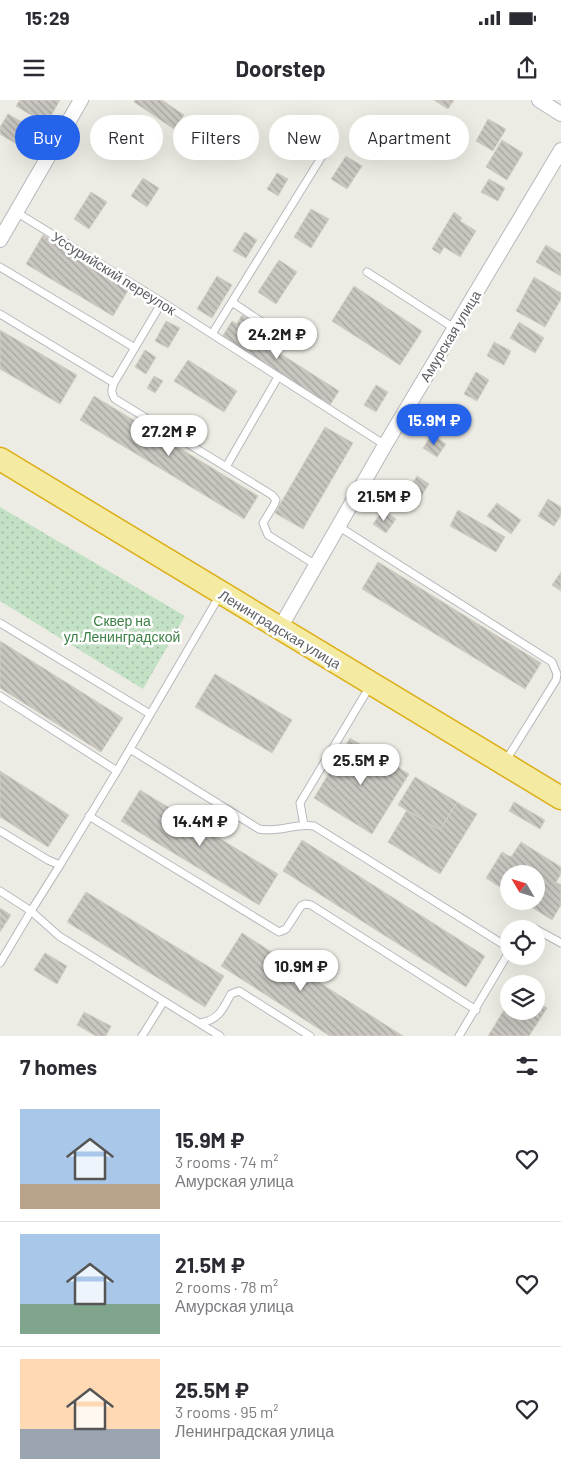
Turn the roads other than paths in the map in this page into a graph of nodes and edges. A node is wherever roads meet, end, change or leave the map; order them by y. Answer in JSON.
{"nodes":[{"id":1,"x":81,"y":100,"type":"edge"},
{"id":2,"x":539,"y":100,"type":"edge"},
{"id":3,"x":561,"y":114,"type":"edge"},
{"id":4,"x":561,"y":150,"type":"edge"},
{"id":5,"x":320,"y":160,"type":"edge"},
{"id":6,"x":16,"y":212,"type":"junction"},
{"id":7,"x":0,"y":240,"type":"edge"},
{"id":8,"x":0,"y":267,"type":"edge"},
{"id":9,"x":367,"y":272,"type":"dead end"},
{"id":10,"x":162,"y":302,"type":"junction"},
{"id":11,"x":232,"y":302,"type":"junction"},
{"id":12,"x":0,"y":314,"type":"edge"},
{"id":13,"x":454,"y":328,"type":"junction"},
{"id":14,"x":212,"y":334,"type":"junction"},
{"id":15,"x":287,"y":339,"type":"dead end"},
{"id":16,"x":134,"y":348,"type":"junction"},
{"id":17,"x":278,"y":377,"type":"junction"},
{"id":18,"x":114,"y":383,"type":"junction"},
{"id":19,"x":385,"y":445,"type":"junction"},
{"id":20,"x":0,"y":459,"type":"edge"},
{"id":21,"x":226,"y":467,"type":"junction"},
{"id":22,"x":338,"y":526,"type":"junction"},
{"id":23,"x":316,"y":565,"type":"junction"},
{"id":24,"x":221,"y":593,"type":"junction"},
{"id":25,"x":0,"y":624,"type":"edge"},
{"id":26,"x":280,"y":628,"type":"junction"},
{"id":27,"x":372,"y":683,"type":"junction"},
{"id":28,"x":0,"y":696,"type":"edge"},
{"id":29,"x":150,"y":714,"type":"junction"},
{"id":30,"x":130,"y":749,"type":"junction"},
{"id":31,"x":504,"y":764,"type":"junction"},
{"id":32,"x":117,"y":771,"type":"junction"},
{"id":33,"x":561,"y":798,"type":"edge"},
{"id":34,"x":90,"y":816,"type":"junction"},
{"id":35,"x":304,"y":825,"type":"junction"},
{"id":36,"x":0,"y":831,"type":"edge"},
{"id":37,"x":60,"y":865,"type":"junction"},
{"id":38,"x":0,"y":891,"type":"edge"},
{"id":39,"x":31,"y":911,"type":"junction"},
{"id":40,"x":545,"y":933,"type":"edge"},
{"id":41,"x":561,"y":943,"type":"edge"},
{"id":42,"x":500,"y":944,"type":"edge"},
{"id":43,"x":0,"y":963,"type":"edge"},
{"id":44,"x":501,"y":965,"type":"edge"},
{"id":45,"x":164,"y":1001,"type":"junction"},
{"id":46,"x":476,"y":1010,"type":"junction"},
{"id":47,"x":200,"y":1023,"type":"junction"},
{"id":48,"x":142,"y":1036,"type":"edge"},
{"id":49,"x":220,"y":1036,"type":"edge"},
{"id":50,"x":310,"y":1036,"type":"edge"},
{"id":51,"x":459,"y":1036,"type":"edge"}],
"edges":[{"from":1,"to":6,"type":"street"},
{"from":2,"to":3,"type":"street"},
{"from":4,"to":13,"type":"street","name":"Амурская улица"},
{"from":5,"to":11,"type":"lane"},
{"from":6,"to":7,"type":"street"},
{"from":6,"to":10,"type":"lane","name":"Уссурийский переулок"},
{"from":8,"to":16,"type":"lane"},
{"from":9,"to":13,"type":"lane"},
{"from":10,"to":14,"type":"lane","name":"Уссурийский переулок"},
{"from":10,"to":16,"type":"lane"},
{"from":11,"to":14,"type":"lane"},
{"from":11,"to":15,"type":"lane"},
{"from":12,"to":18,"type":"lane"},
{"from":13,"to":19,"type":"street","name":"Амурская улица"},
{"from":14,"to":17,"type":"lane","name":"Уссурийский переулок"},
{"from":16,"to":18,"type":"lane"},
{"from":17,"to":19,"type":"lane","name":"Уссурийский переулок"},
{"from":17,"to":21,"type":"lane"},
{"from":18,"to":21,"type":"lane"},
{"from":19,"to":22,"type":"street","name":"Амурская улица"},
{"from":20,"to":24,"type":"highway","name":"Ленинградская улица"},
{"from":21,"to":23,"type":"lane"},
{"from":22,"to":23,"type":"street","name":"Амурская улица"},
{"from":22,"to":31,"type":"lane"},
{"from":23,"to":26,"type":"street","name":"Амурская улица"},
{"from":24,"to":26,"type":"highway","name":"Ленинградская улица"},
{"from":24,"to":29,"type":"lane"},
{"from":25,"to":29,"type":"lane"},
{"from":26,"to":27,"type":"highway","name":"Ленинградская улица"},
{"from":27,"to":31,"type":"highway","name":"Ленинградская улица"},
{"from":27,"to":35,"type":"lane"},
{"from":28,"to":32,"type":"lane"},
{"from":29,"to":30,"type":"lane"},
{"from":30,"to":32,"type":"lane"},
{"from":30,"to":35,"type":"lane"},
{"from":31,"to":33,"type":"highway","name":"Ленинградская улица"},
{"from":32,"to":34,"type":"lane"},
{"from":34,"to":37,"type":"lane"},
{"from":34,"to":46,"type":"lane"},
{"from":35,"to":42,"type":"lane"},
{"from":36,"to":37,"type":"lane"},
{"from":37,"to":39,"type":"lane"},
{"from":38,"to":39,"type":"lane"},
{"from":39,"to":43,"type":"lane"},
{"from":39,"to":45,"type":"lane"},
{"from":40,"to":41,"type":"lane"},
{"from":44,"to":46,"type":"lane"},
{"from":45,"to":47,"type":"lane"},
{"from":45,"to":48,"type":"lane"},
{"from":46,"to":51,"type":"lane"},
{"from":47,"to":49,"type":"lane"},
{"from":47,"to":50,"type":"lane"}]}
